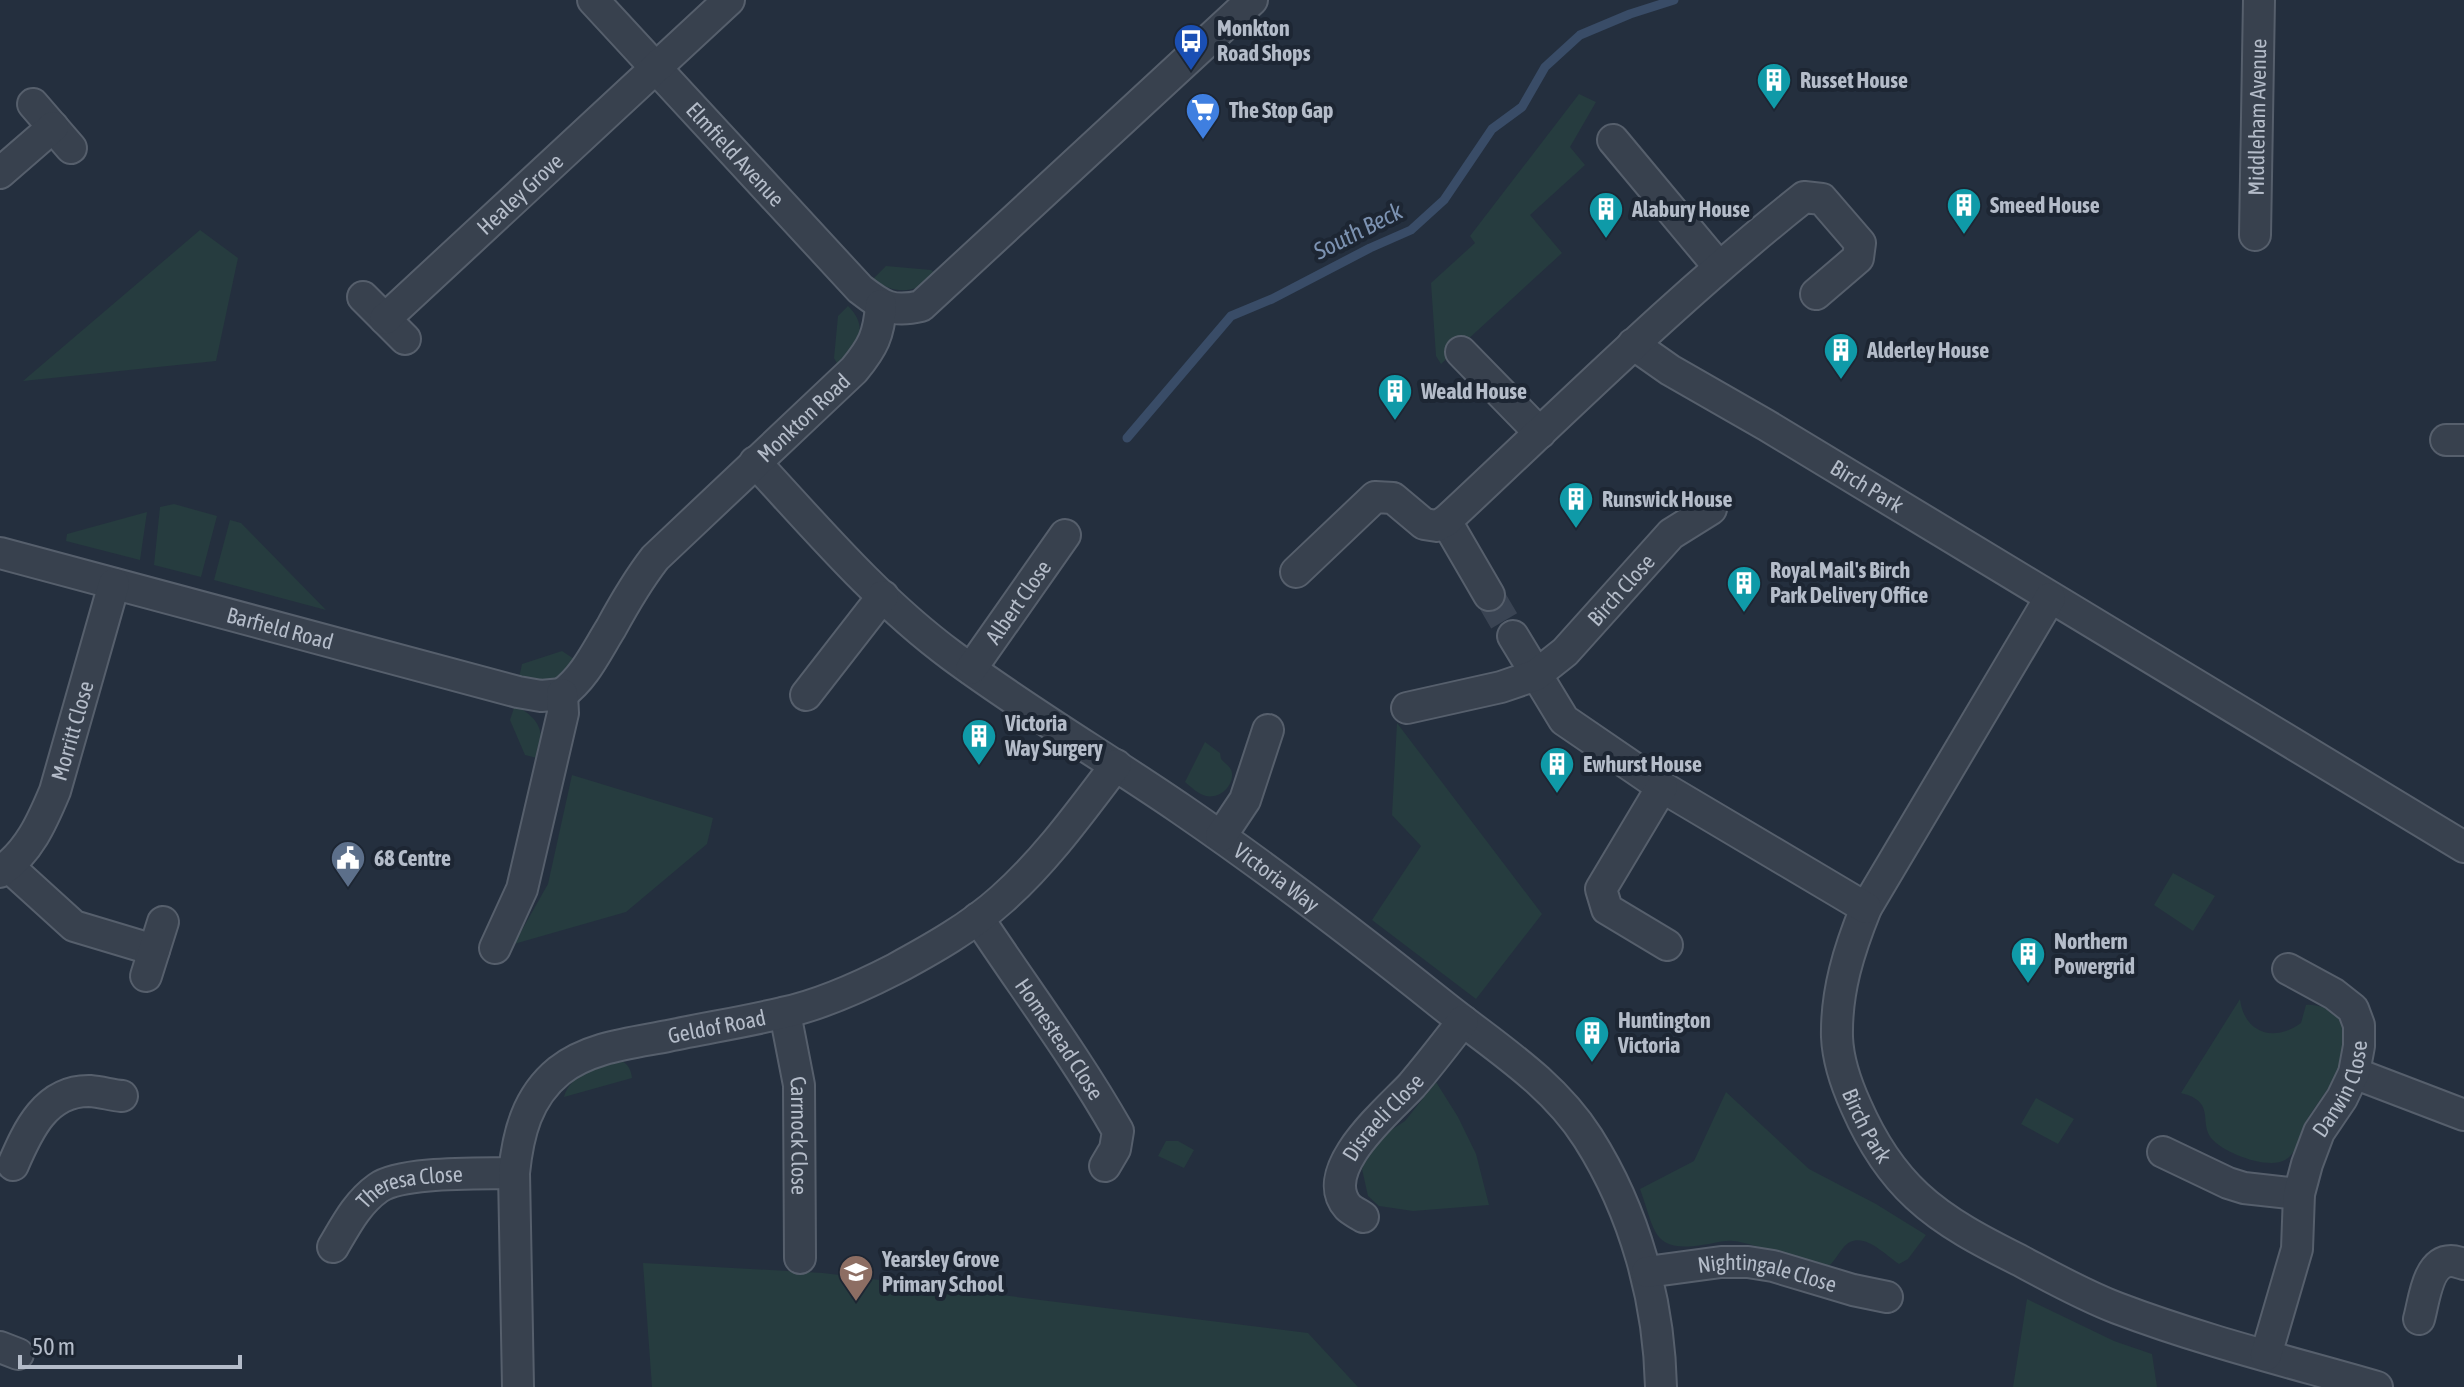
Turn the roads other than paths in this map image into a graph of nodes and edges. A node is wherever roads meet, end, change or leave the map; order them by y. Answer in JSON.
{"nodes":[{"id":1,"x":593,"y":0,"type":"edge"},
{"id":2,"x":729,"y":0,"type":"edge"},
{"id":3,"x":1252,"y":0,"type":"edge"},
{"id":4,"x":2259,"y":0,"type":"edge"},
{"id":5,"x":656,"y":69,"type":"junction"},
{"id":6,"x":52,"y":126,"type":"dead end"},
{"id":7,"x":1613,"y":140,"type":"dead end"},
{"id":8,"x":0,"y":173,"type":"edge"},
{"id":9,"x":2255,"y":235,"type":"dead end"},
{"id":10,"x":1719,"y":267,"type":"junction"},
{"id":11,"x":1816,"y":294,"type":"dead end"},
{"id":12,"x":363,"y":297,"type":"dead end"},
{"id":13,"x":881,"y":305,"type":"junction"},
{"id":14,"x":1633,"y":344,"type":"junction"},
{"id":15,"x":1461,"y":352,"type":"dead end"},
{"id":16,"x":1540,"y":433,"type":"junction"},
{"id":17,"x":755,"y":462,"type":"junction"},
{"id":18,"x":1711,"y":509,"type":"dead end"},
{"id":19,"x":1446,"y":521,"type":"junction"},
{"id":20,"x":1065,"y":535,"type":"dead end"},
{"id":21,"x":0,"y":553,"type":"edge"},
{"id":22,"x":1296,"y":572,"type":"dead end"},
{"id":23,"x":114,"y":584,"type":"junction"},
{"id":24,"x":1489,"y":595,"type":"tunnel mouth"},
{"id":25,"x":883,"y":596,"type":"junction"},
{"id":26,"x":2050,"y":598,"type":"junction"},
{"id":27,"x":1513,"y":636,"type":"tunnel mouth"},
{"id":28,"x":971,"y":669,"type":"junction"},
{"id":29,"x":1536,"y":675,"type":"junction"},
{"id":30,"x":562,"y":694,"type":"junction"},
{"id":31,"x":806,"y":695,"type":"dead end"},
{"id":32,"x":1407,"y":708,"type":"dead end"},
{"id":33,"x":1268,"y":730,"type":"dead end"},
{"id":34,"x":1116,"y":765,"type":"junction"},
{"id":35,"x":1662,"y":787,"type":"junction"},
{"id":36,"x":1221,"y":836,"type":"junction"},
{"id":37,"x":2464,"y":847,"type":"edge"},
{"id":38,"x":4,"y":869,"type":"edge"},
{"id":39,"x":1866,"y":908,"type":"junction"},
{"id":40,"x":978,"y":918,"type":"junction"},
{"id":41,"x":1667,"y":945,"type":"dead end"},
{"id":42,"x":495,"y":948,"type":"dead end"},
{"id":43,"x":155,"y":949,"type":"dead end"},
{"id":44,"x":2288,"y":969,"type":"dead end"},
{"id":45,"x":785,"y":1013,"type":"junction"},
{"id":46,"x":1463,"y":1021,"type":"junction"},
{"id":47,"x":2354,"y":1073,"type":"junction"},
{"id":48,"x":122,"y":1096,"type":"dead end"},
{"id":49,"x":2464,"y":1115,"type":"edge"},
{"id":50,"x":12,"y":1147,"type":"edge"},
{"id":51,"x":2163,"y":1152,"type":"dead end"},
{"id":52,"x":1105,"y":1166,"type":"dead end"},
{"id":53,"x":514,"y":1173,"type":"junction"},
{"id":54,"x":2299,"y":1194,"type":"junction"},
{"id":55,"x":1363,"y":1217,"type":"dead end"},
{"id":56,"x":333,"y":1247,"type":"dead end"},
{"id":57,"x":800,"y":1258,"type":"dead end"},
{"id":58,"x":2464,"y":1264,"type":"edge"},
{"id":59,"x":1647,"y":1272,"type":"junction"},
{"id":60,"x":1887,"y":1297,"type":"dead end"},
{"id":61,"x":2419,"y":1319,"type":"dead end"},
{"id":62,"x":2266,"y":1355,"type":"junction"},
{"id":63,"x":518,"y":1387,"type":"edge"},
{"id":64,"x":1661,"y":1387,"type":"edge"},
{"id":65,"x":2377,"y":1387,"type":"edge"}],
"edges":[{"from":1,"to":5,"type":"street","name":"Elmfield Avenue"},
{"from":2,"to":5,"type":"street","name":"Healey Grove"},
{"from":3,"to":13,"type":"street"},
{"from":4,"to":9,"type":"street","name":"Middleham Avenue"},
{"from":5,"to":12,"type":"street","name":"Healey Grove"},
{"from":5,"to":13,"type":"street","name":"Elmfield Avenue"},
{"from":6,"to":8,"type":"street"},
{"from":7,"to":10,"type":"street"},
{"from":10,"to":11,"type":"street"},
{"from":10,"to":14,"type":"street"},
{"from":13,"to":17,"type":"street","name":"Monkton Road"},
{"from":14,"to":16,"type":"street"},
{"from":14,"to":26,"type":"street","name":"Birch Park"},
{"from":15,"to":16,"type":"street"},
{"from":16,"to":19,"type":"street"},
{"from":17,"to":25,"type":"street","name":"Victoria Way"},
{"from":17,"to":30,"type":"street","name":"Monkton Road"},
{"from":18,"to":29,"type":"street","name":"Birch Close"},
{"from":19,"to":22,"type":"street"},
{"from":19,"to":24,"type":"street"},
{"from":20,"to":28,"type":"street","name":"Albert Close"},
{"from":21,"to":23,"type":"street","name":"Barfield Road"},
{"from":23,"to":30,"type":"street","name":"Barfield Road"},
{"from":23,"to":38,"type":"street","name":"Morritt Close"},
{"from":25,"to":28,"type":"street","name":"Victoria Way"},
{"from":25,"to":31,"type":"street"},
{"from":26,"to":37,"type":"street","name":"Birch Park"},
{"from":26,"to":39,"type":"street","name":"Birch Park"},
{"from":27,"to":29,"type":"street"},
{"from":28,"to":34,"type":"street","name":"Victoria Way"},
{"from":29,"to":32,"type":"street","name":"Birch Close"},
{"from":29,"to":35,"type":"street"},
{"from":30,"to":42,"type":"street"},
{"from":33,"to":36,"type":"street"},
{"from":34,"to":36,"type":"street","name":"Victoria Way"},
{"from":34,"to":40,"type":"street","name":"Geldof Road"},
{"from":35,"to":39,"type":"street"},
{"from":35,"to":41,"type":"street"},
{"from":36,"to":46,"type":"street","name":"Victoria Way"},
{"from":38,"to":43,"type":"street","name":"Morritt Close"},
{"from":39,"to":62,"type":"street","name":"Birch Park"},
{"from":40,"to":45,"type":"street","name":"Geldof Road"},
{"from":40,"to":52,"type":"street","name":"Homestead Close"},
{"from":44,"to":47,"type":"street","name":"Darwin Close"},
{"from":45,"to":53,"type":"street","name":"Geldof Road"},
{"from":45,"to":57,"type":"street","name":"Carrnock Close"},
{"from":46,"to":55,"type":"street","name":"Disraeli Close"},
{"from":46,"to":59,"type":"street","name":"Victoria Way"},
{"from":47,"to":49,"type":"street"},
{"from":47,"to":54,"type":"street","name":"Darwin Close"},
{"from":48,"to":50,"type":"street"},
{"from":51,"to":54,"type":"street"},
{"from":53,"to":56,"type":"street","name":"Theresa Close"},
{"from":53,"to":63,"type":"street","name":"Geldof Road"},
{"from":54,"to":62,"type":"street","name":"Darwin Close"},
{"from":58,"to":61,"type":"street"},
{"from":59,"to":60,"type":"street","name":"Nightingale Close"},
{"from":59,"to":64,"type":"street","name":"Victoria Way"},
{"from":62,"to":65,"type":"street","name":"Birch Park"}]}
